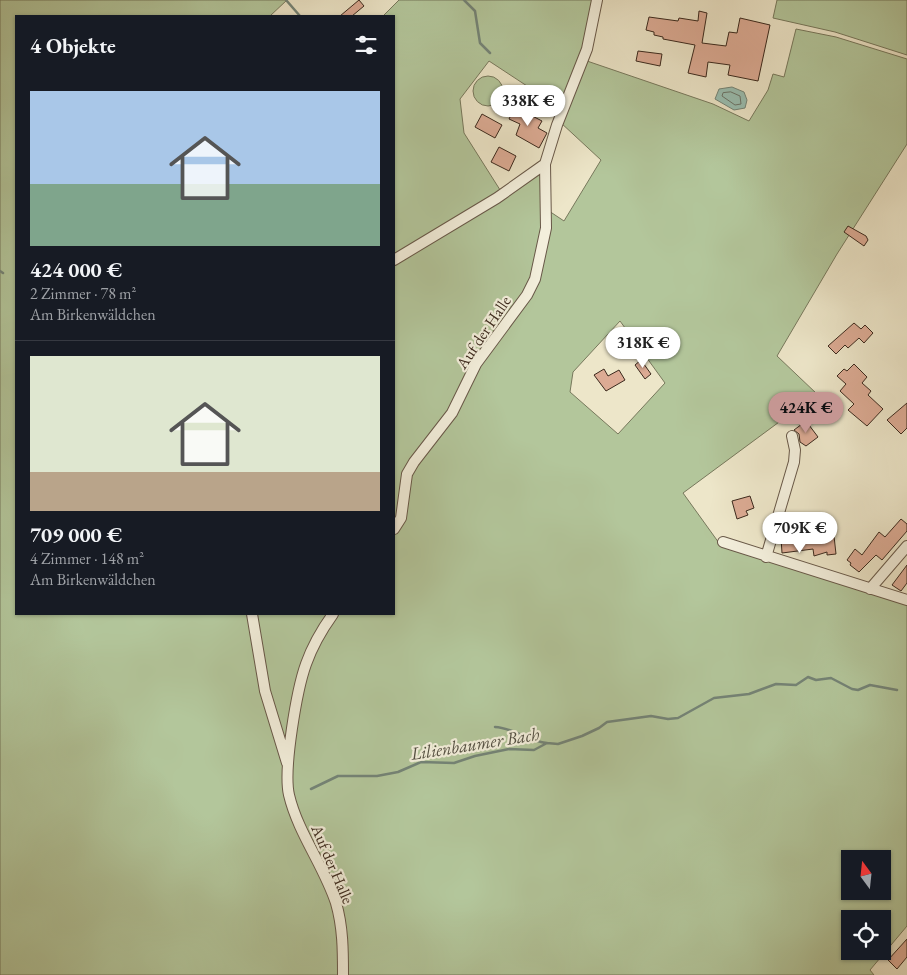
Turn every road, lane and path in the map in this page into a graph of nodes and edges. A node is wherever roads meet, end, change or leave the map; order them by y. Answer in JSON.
{"nodes":[{"id":1,"x":597,"y":0,"type":"edge"},
{"id":2,"x":545,"y":164,"type":"junction"},
{"id":3,"x":395,"y":259,"type":"edge"},
{"id":4,"x":792,"y":436,"type":"dead end"},
{"id":5,"x":395,"y":527,"type":"edge"},
{"id":6,"x":722,"y":542,"type":"dead end"},
{"id":7,"x":907,"y":546,"type":"edge"},
{"id":8,"x":766,"y":557,"type":"junction"},
{"id":9,"x":870,"y":589,"type":"junction"},
{"id":10,"x":907,"y":600,"type":"edge"},
{"id":11,"x":252,"y":615,"type":"edge"},
{"id":12,"x":332,"y":615,"type":"edge"},
{"id":13,"x":288,"y":766,"type":"junction"},
{"id":14,"x":343,"y":975,"type":"edge"}],
"edges":[{"from":1,"to":2,"type":"street","name":"Auf der Halle"},
{"from":2,"to":3,"type":"street"},
{"from":2,"to":5,"type":"street","name":"Auf der Halle"},
{"from":4,"to":8,"type":"street"},
{"from":6,"to":8,"type":"street"},
{"from":7,"to":9,"type":"street"},
{"from":8,"to":9,"type":"street"},
{"from":9,"to":10,"type":"street"},
{"from":11,"to":13,"type":"street","name":"Auf der Halle"},
{"from":12,"to":13,"type":"street","name":"Auf der Halle"},
{"from":13,"to":14,"type":"street","name":"Auf der Halle"}]}
